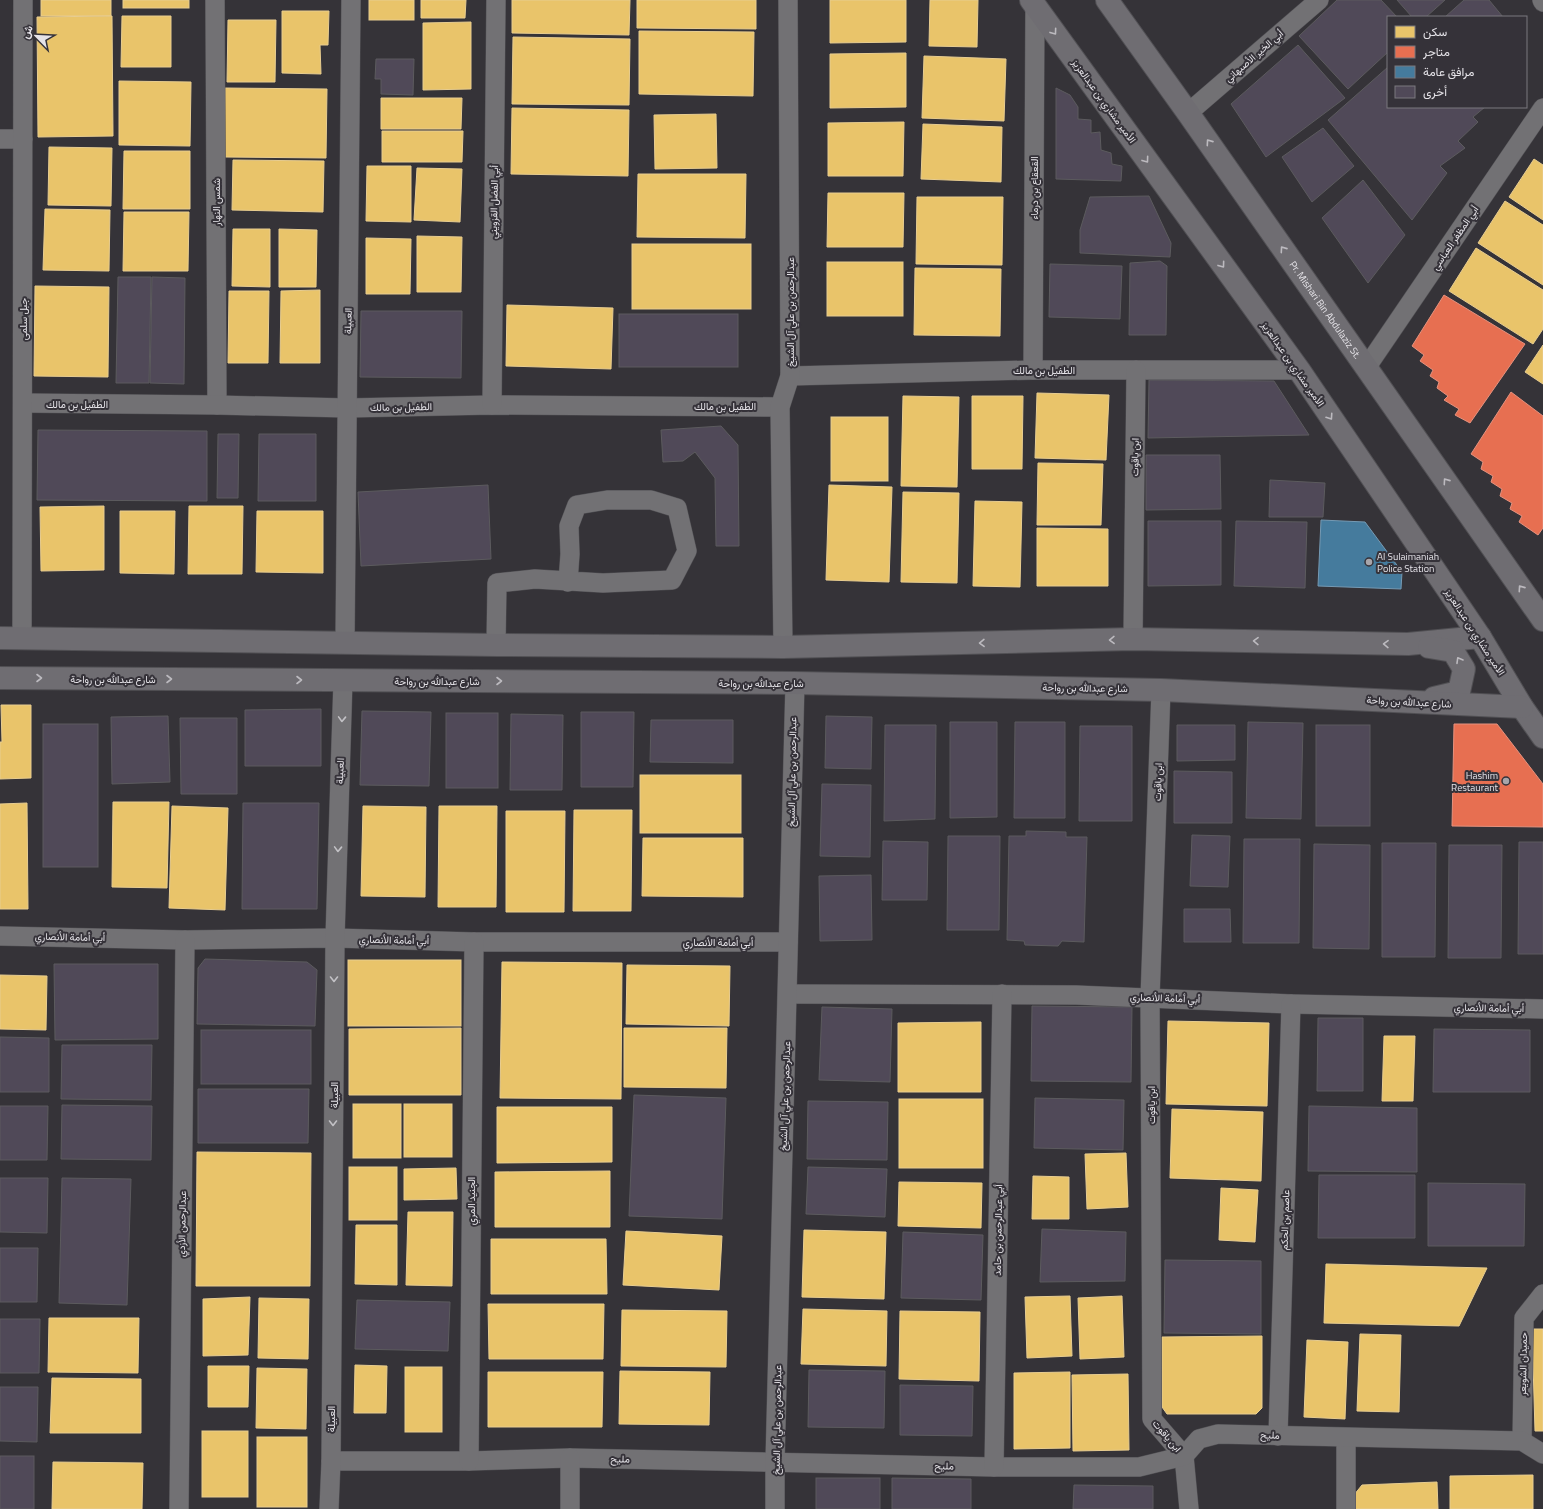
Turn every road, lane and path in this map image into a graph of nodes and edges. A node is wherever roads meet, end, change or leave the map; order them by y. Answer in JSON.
{"nodes":[{"id":1,"x":23,"y":0,"type":"edge"},
{"id":2,"x":215,"y":0,"type":"edge"},
{"id":3,"x":351,"y":0,"type":"edge"},
{"id":4,"x":496,"y":0,"type":"edge"},
{"id":5,"x":788,"y":0,"type":"edge"},
{"id":6,"x":1107,"y":0,"type":"edge"},
{"id":7,"x":1319,"y":0,"type":"edge"},
{"id":8,"x":1033,"y":3,"type":"edge"},
{"id":9,"x":1543,"y":108,"type":"edge"},
{"id":10,"x":1188,"y":113,"type":"junction"},
{"id":11,"x":0,"y":139,"type":"edge"},
{"id":12,"x":23,"y":139,"type":"junction"},
{"id":13,"x":1366,"y":368,"type":"junction"},
{"id":14,"x":1033,"y":370,"type":"junction"},
{"id":15,"x":1136,"y":370,"type":"junction"},
{"id":16,"x":1299,"y":370,"type":"junction"},
{"id":17,"x":790,"y":376,"type":"junction"},
{"id":18,"x":23,"y":403,"type":"junction"},
{"id":19,"x":217,"y":405,"type":"junction"},
{"id":20,"x":492,"y":405,"type":"junction"},
{"id":21,"x":780,"y":407,"type":"junction"},
{"id":22,"x":347,"y":408,"type":"junction"},
{"id":23,"x":568,"y":582,"type":"junction"},
{"id":24,"x":1540,"y":608,"type":"edge"},
{"id":25,"x":1480,"y":637,"type":"junction"},
{"id":26,"x":0,"y":638,"type":"edge"},
{"id":27,"x":22,"y":638,"type":"junction"},
{"id":28,"x":1133,"y":639,"type":"junction"},
{"id":29,"x":345,"y":642,"type":"junction"},
{"id":30,"x":1408,"y":644,"type":"junction"},
{"id":31,"x":496,"y":645,"type":"junction"},
{"id":32,"x":783,"y":647,"type":"junction"},
{"id":33,"x":0,"y":678,"type":"edge"},
{"id":34,"x":343,"y":680,"type":"junction"},
{"id":35,"x":795,"y":683,"type":"junction"},
{"id":36,"x":1161,"y":690,"type":"junction"},
{"id":37,"x":1413,"y":702,"type":"junction"},
{"id":38,"x":1522,"y":707,"type":"junction"},
{"id":39,"x":1543,"y":738,"type":"edge"},
{"id":40,"x":0,"y":936,"type":"edge"},
{"id":41,"x":335,"y":938,"type":"junction"},
{"id":42,"x":185,"y":940,"type":"junction"},
{"id":43,"x":474,"y":942,"type":"junction"},
{"id":44,"x":788,"y":942,"type":"junction"},
{"id":45,"x":788,"y":994,"type":"junction"},
{"id":46,"x":1002,"y":994,"type":"junction"},
{"id":47,"x":1150,"y":998,"type":"junction"},
{"id":48,"x":1291,"y":1004,"type":"junction"},
{"id":49,"x":1543,"y":1009,"type":"edge"},
{"id":50,"x":1543,"y":1294,"type":"edge"},
{"id":51,"x":1524,"y":1318,"type":"junction"},
{"id":52,"x":1543,"y":1318,"type":"edge"},
{"id":53,"x":1278,"y":1436,"type":"junction"},
{"id":54,"x":1346,"y":1438,"type":"junction"},
{"id":55,"x":1522,"y":1442,"type":"junction"},
{"id":56,"x":1543,"y":1454,"type":"edge"},
{"id":57,"x":1184,"y":1456,"type":"junction"},
{"id":58,"x":570,"y":1458,"type":"junction"},
{"id":59,"x":331,"y":1461,"type":"junction"},
{"id":60,"x":469,"y":1461,"type":"junction"},
{"id":61,"x":775,"y":1462,"type":"junction"},
{"id":62,"x":994,"y":1467,"type":"junction"},
{"id":63,"x":179,"y":1509,"type":"edge"},
{"id":64,"x":329,"y":1509,"type":"edge"},
{"id":65,"x":570,"y":1509,"type":"edge"},
{"id":66,"x":775,"y":1509,"type":"edge"},
{"id":67,"x":1189,"y":1509,"type":"edge"},
{"id":68,"x":1346,"y":1509,"type":"edge"}],
"edges":[{"from":1,"to":12,"type":"street","name":"جبل سلمى"},
{"from":2,"to":19,"type":"street","name":"شمس النهار"},
{"from":3,"to":22,"type":"street","name":"العبيلة"},
{"from":4,"to":20,"type":"street","name":"أبي الفضل القزويني"},
{"from":5,"to":17,"type":"street","name":"عبدالرحمن بن علي آل الشيخ"},
{"from":6,"to":10,"type":"street","name":"Pr. Mishari Bin Abdulaziz St."},
{"from":7,"to":10,"type":"street","name":"أبي الخير الأصبهاني"},
{"from":8,"to":14,"type":"street","name":"القعقاع بن درماء"},
{"from":8,"to":16,"type":"street","name":"الأمير مشاري بن عبدالعزيز","one_way":true},
{"from":9,"to":13,"type":"street","name":"أبي المظفر العباسي"},
{"from":13,"to":10,"type":"street","name":"Pr. Mishari Bin Abdulaziz St.","one_way":true},
{"from":11,"to":12,"type":"street"},
{"from":12,"to":18,"type":"street","name":"جبل سلمى"},
{"from":24,"to":13,"type":"street","name":"Pr. Mishari Bin Abdulaziz St.","one_way":true},
{"from":14,"to":15,"type":"street","name":"الطفيل بن مالك"},
{"from":14,"to":17,"type":"street","name":"الطفيل بن مالك"},
{"from":15,"to":16,"type":"street","name":"الطفيل بن مالك"},
{"from":15,"to":28,"type":"street","name":"ابن ياقوت"},
{"from":16,"to":25,"type":"street","name":"الأمير مشاري بن عبدالعزيز","one_way":true},
{"from":17,"to":21,"type":"street","name":"عبدالرحمن بن علي آل الشيخ"},
{"from":18,"to":19,"type":"street","name":"الطفيل بن مالك"},
{"from":18,"to":27,"type":"street","name":"جبل سلمى"},
{"from":19,"to":22,"type":"street","name":"الطفيل بن مالك"},
{"from":20,"to":21,"type":"street","name":"الطفيل بن مالك"},
{"from":20,"to":22,"type":"street","name":"الطفيل بن مالك"},
{"from":21,"to":32,"type":"street","name":"عبدالرحمن بن علي آل الشيخ"},
{"from":22,"to":29,"type":"street","name":"العبيلة"},
{"from":23,"to":23,"type":"street"},
{"from":23,"to":31,"type":"street"},
{"from":25,"to":30,"type":"street"},
{"from":25,"to":38,"type":"street","name":"الأمير مشاري بن عبدالعزيز"},
{"from":26,"to":27,"type":"street"},
{"from":27,"to":29,"type":"street"},
{"from":30,"to":28,"type":"street","one_way":true},
{"from":28,"to":32,"type":"street","one_way":true},
{"from":29,"to":31,"type":"street"},
{"from":37,"to":30,"type":"street","one_way":true},
{"from":31,"to":32,"type":"street"},
{"from":33,"to":34,"type":"street","name":"شارع عبدالله بن رواحة","one_way":true},
{"from":34,"to":35,"type":"street","name":"شارع عبدالله بن رواحة","one_way":true},
{"from":34,"to":41,"type":"street","name":"العبيلة","one_way":true},
{"from":35,"to":36,"type":"street","name":"شارع عبدالله بن رواحة"},
{"from":35,"to":44,"type":"street","name":"عبدالرحمن بن علي آل الشيخ"},
{"from":36,"to":37,"type":"street","name":"شارع عبدالله بن رواحة"},
{"from":36,"to":47,"type":"street","name":"ابن ياقوت"},
{"from":37,"to":38,"type":"street","name":"شارع عبدالله بن رواحة"},
{"from":38,"to":39,"type":"street","name":"الأمير مشاري بن عبدالعزيز"},
{"from":40,"to":42,"type":"street","name":"أبي أمامة الأنصاري"},
{"from":41,"to":42,"type":"street","name":"أبي أمامة الأنصاري"},
{"from":41,"to":43,"type":"street","name":"أبي أمامة الأنصاري"},
{"from":41,"to":59,"type":"street","name":"العبيلة","one_way":true},
{"from":42,"to":63,"type":"street","name":"عبدالرحمن الأزدي"},
{"from":43,"to":44,"type":"street","name":"أبي أمامة الأنصاري"},
{"from":43,"to":60,"type":"street","name":"الجنيد المري"},
{"from":44,"to":45,"type":"street","name":"عبدالرحمن بن علي آل الشيخ"},
{"from":45,"to":46,"type":"street","name":"أبي أمامة الأنصاري"},
{"from":45,"to":61,"type":"street","name":"عبدالرحمن بن علي آل الشيخ"},
{"from":46,"to":47,"type":"street","name":"أبي أمامة الأنصاري"},
{"from":46,"to":62,"type":"street","name":"أبي عبدالرحمن بن حامد"},
{"from":47,"to":48,"type":"street","name":"أبي أمامة الأنصاري"},
{"from":47,"to":57,"type":"street","name":"ابن ياقوت"},
{"from":48,"to":49,"type":"street","name":"أبي أمامة الأنصاري"},
{"from":48,"to":53,"type":"street","name":"عاصم بن الحكم"},
{"from":50,"to":51,"type":"street","name":"حميدان الشويعر"},
{"from":51,"to":52,"type":"street"},
{"from":51,"to":55,"type":"street","name":"حميدان الشويعر"},
{"from":53,"to":54,"type":"street","name":"مليح"},
{"from":53,"to":57,"type":"street","name":"مليح"},
{"from":54,"to":55,"type":"street","name":"مليح"},
{"from":54,"to":68,"type":"street"},
{"from":55,"to":56,"type":"street","name":"مليح"},
{"from":57,"to":62,"type":"street","name":"مليح"},
{"from":57,"to":67,"type":"street","name":"ابن ياقوت"},
{"from":58,"to":60,"type":"street","name":"مليح"},
{"from":58,"to":61,"type":"street","name":"مليح"},
{"from":58,"to":65,"type":"street"},
{"from":59,"to":60,"type":"street","name":"مليح"},
{"from":59,"to":64,"type":"street","name":"العبيلة"},
{"from":61,"to":62,"type":"street","name":"مليح"},
{"from":61,"to":66,"type":"street","name":"عبدالرحمن بن علي آل الشيخ"}]}
